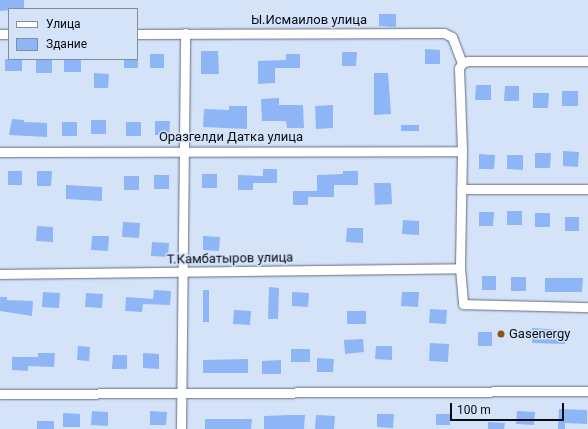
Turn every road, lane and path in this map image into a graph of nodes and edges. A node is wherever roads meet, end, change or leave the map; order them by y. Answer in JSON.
{"nodes":[{"id":1,"x":185,"y":33,"type":"junction"},
{"id":2,"x":138,"y":34,"type":"edge"},
{"id":3,"x":588,"y":61,"type":"edge"},
{"id":4,"x":462,"y":63,"type":"junction"},
{"id":5,"x":185,"y":150,"type":"junction"},
{"id":6,"x":462,"y":151,"type":"junction"},
{"id":7,"x":0,"y":152,"type":"edge"},
{"id":8,"x":461,"y":189,"type":"junction"},
{"id":9,"x":588,"y":189,"type":"edge"},
{"id":10,"x":460,"y":268,"type":"junction"},
{"id":11,"x":182,"y":272,"type":"junction"},
{"id":12,"x":0,"y":274,"type":"edge"},
{"id":13,"x":588,"y":307,"type":"edge"},
{"id":14,"x":588,"y":391,"type":"edge"},
{"id":15,"x":181,"y":393,"type":"junction"},
{"id":16,"x":0,"y":394,"type":"edge"},
{"id":17,"x":181,"y":429,"type":"edge"}],
"edges":[{"from":1,"to":2,"type":"street","name":"Ы.Исмаилов улица"},
{"from":1,"to":4,"type":"street","name":"Ы.Исмаилов улица"},
{"from":1,"to":5,"type":"street"},
{"from":3,"to":4,"type":"street"},
{"from":4,"to":6,"type":"street"},
{"from":5,"to":6,"type":"street","name":"Оразгелди Датка улица"},
{"from":5,"to":7,"type":"street","name":"Оразгелди Датка улица"},
{"from":5,"to":11,"type":"street"},
{"from":6,"to":8,"type":"street"},
{"from":8,"to":9,"type":"street"},
{"from":8,"to":10,"type":"street"},
{"from":10,"to":11,"type":"street","name":"Т.Камбатыров улица"},
{"from":10,"to":13,"type":"street"},
{"from":11,"to":12,"type":"street","name":"Т.Камбатыров улица"},
{"from":11,"to":15,"type":"street"},
{"from":14,"to":15,"type":"street"},
{"from":15,"to":16,"type":"street"},
{"from":15,"to":17,"type":"street"}]}
